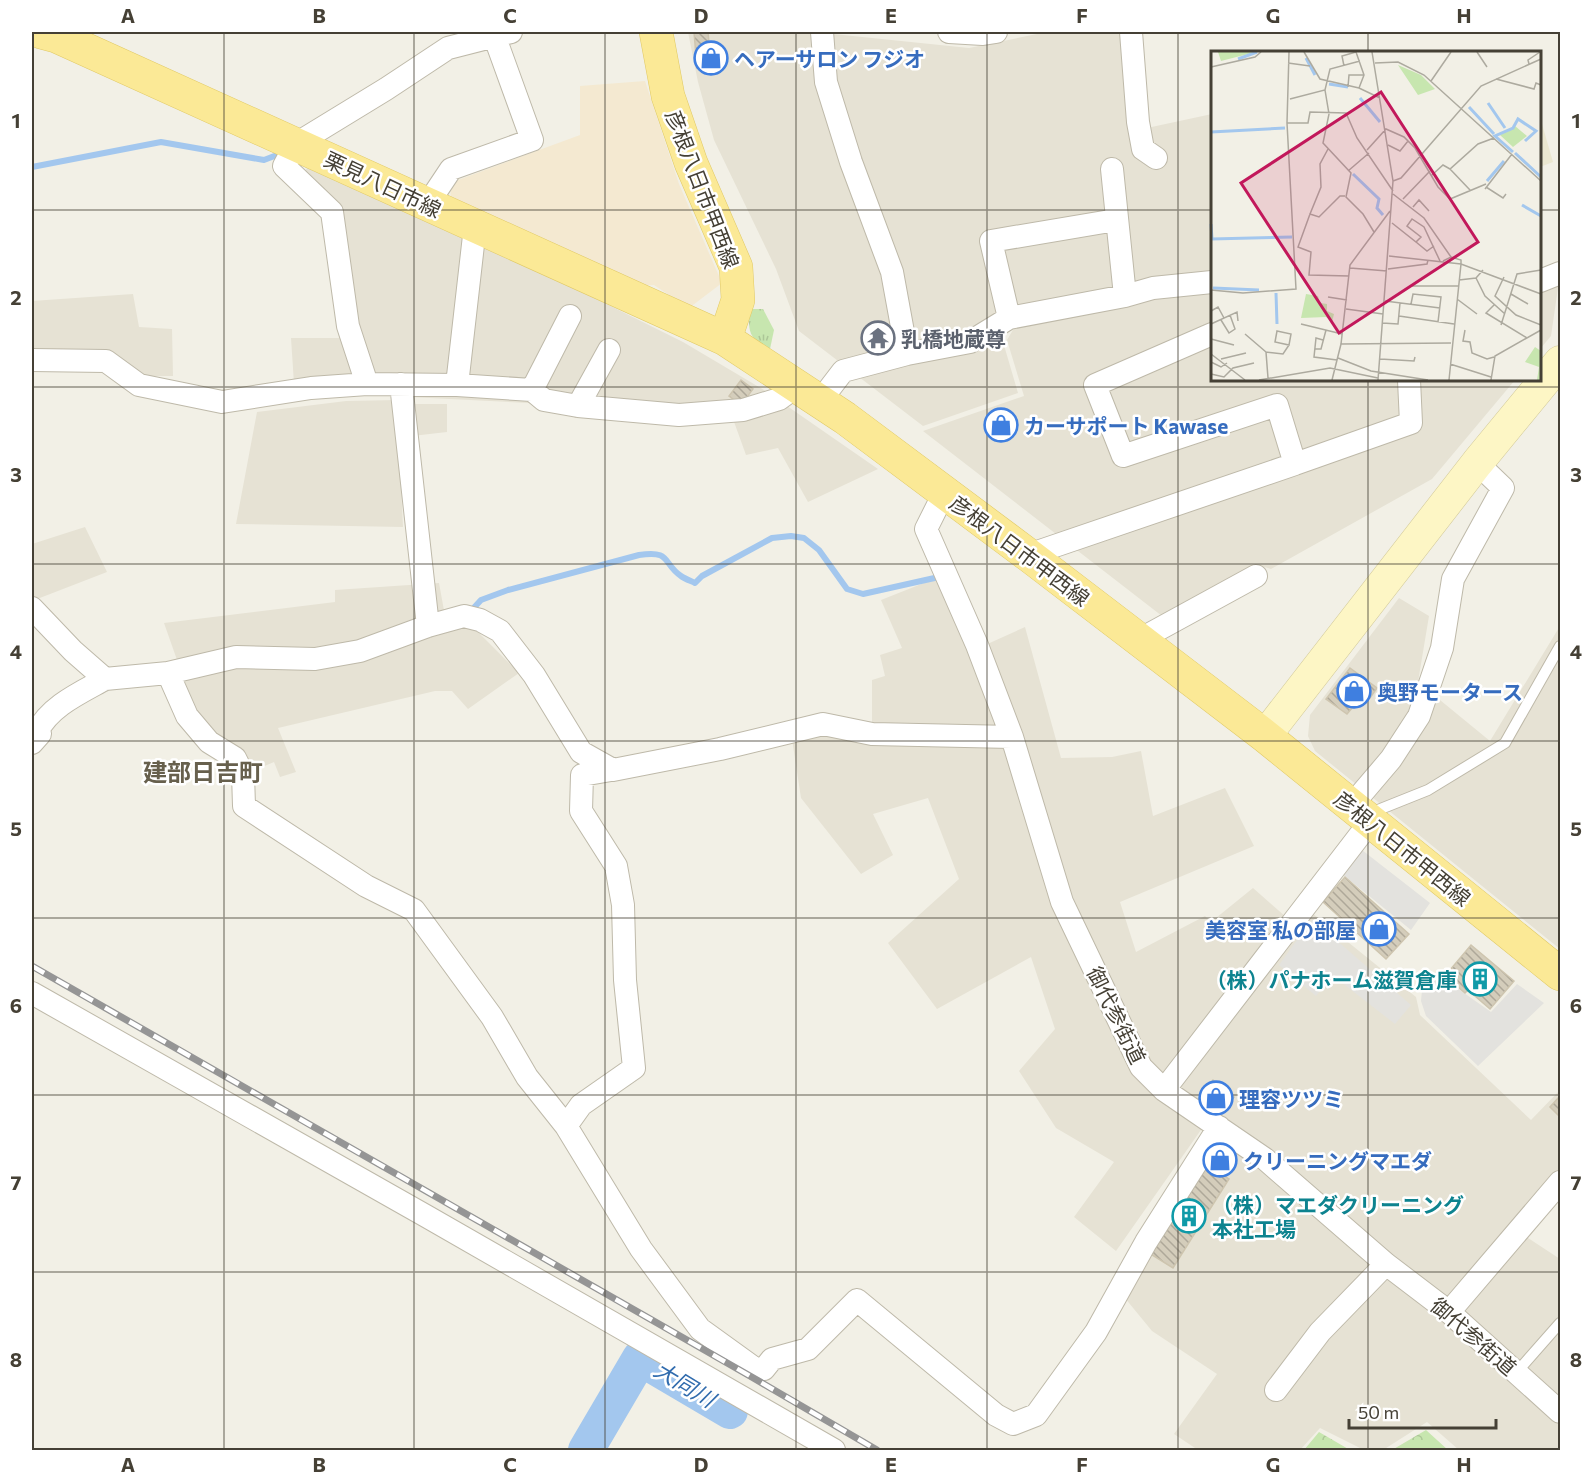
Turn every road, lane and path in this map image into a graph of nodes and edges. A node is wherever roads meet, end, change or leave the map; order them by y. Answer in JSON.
{"nodes":[{"id":1,"x":42,"y":32,"type":"edge"},
{"id":2,"x":656,"y":32,"type":"edge"},
{"id":3,"x":822,"y":32,"type":"edge"},
{"id":4,"x":949,"y":32,"type":"edge"},
{"id":5,"x":996,"y":32,"type":"edge"},
{"id":6,"x":1131,"y":32,"type":"edge"},
{"id":7,"x":503,"y":33,"type":"edge"},
{"id":8,"x":32,"y":42,"type":"edge"},
{"id":9,"x":296,"y":144,"type":"junction"},
{"id":10,"x":1156,"y":158,"type":"dead end"},
{"id":11,"x":1112,"y":169,"type":"dead end"},
{"id":12,"x":427,"y":205,"type":"junction"},
{"id":13,"x":1116,"y":220,"type":"junction"},
{"id":14,"x":475,"y":227,"type":"junction"},
{"id":15,"x":1560,"y":273,"type":"edge"},
{"id":16,"x":1541,"y":280,"type":"edge"},
{"id":17,"x":1211,"y":282,"type":"edge"},
{"id":18,"x":1125,"y":296,"type":"junction"},
{"id":19,"x":570,"y":316,"type":"dead end"},
{"id":20,"x":1010,"y":318,"type":"junction"},
{"id":21,"x":1211,"y":334,"type":"edge"},
{"id":22,"x":725,"y":339,"type":"junction"},
{"id":23,"x":609,"y":350,"type":"dead end"},
{"id":24,"x":907,"y":354,"type":"junction"},
{"id":25,"x":32,"y":360,"type":"edge"},
{"id":26,"x":1553,"y":365,"type":"edge"},
{"id":27,"x":1409,"y":381,"type":"edge"},
{"id":28,"x":1541,"y":381,"type":"edge"},
{"id":29,"x":1541,"y":381,"type":"edge"},
{"id":30,"x":367,"y":384,"type":"junction"},
{"id":31,"x":401,"y":384,"type":"junction"},
{"id":32,"x":457,"y":385,"type":"junction"},
{"id":33,"x":532,"y":390,"type":"junction"},
{"id":34,"x":808,"y":394,"type":"junction"},
{"id":35,"x":578,"y":406,"type":"junction"},
{"id":36,"x":1478,"y":463,"type":"junction"},
{"id":37,"x":1295,"y":464,"type":"junction"},
{"id":38,"x":944,"y":493,"type":"junction"},
{"id":39,"x":1031,"y":557,"type":"junction"},
{"id":40,"x":1256,"y":576,"type":"dead end"},
{"id":41,"x":32,"y":609,"type":"edge"},
{"id":42,"x":428,"y":626,"type":"junction"},
{"id":43,"x":1139,"y":640,"type":"junction"},
{"id":44,"x":1560,"y":646,"type":"edge"},
{"id":45,"x":168,"y":673,"type":"junction"},
{"id":46,"x":105,"y":679,"type":"junction"},
{"id":47,"x":1264,"y":736,"type":"junction"},
{"id":48,"x":1012,"y":737,"type":"junction"},
{"id":49,"x":32,"y":743,"type":"edge"},
{"id":50,"x":611,"y":770,"type":"junction"},
{"id":51,"x":1360,"y":814,"type":"junction"},
{"id":52,"x":1560,"y":974,"type":"edge"},
{"id":53,"x":32,"y":993,"type":"edge"},
{"id":54,"x":1164,"y":1090,"type":"junction"},
{"id":55,"x":566,"y":1126,"type":"junction"},
{"id":56,"x":1219,"y":1127,"type":"junction"},
{"id":57,"x":1560,"y":1182,"type":"edge"},
{"id":58,"x":1386,"y":1264,"type":"junction"},
{"id":59,"x":1449,"y":1312,"type":"junction"},
{"id":60,"x":1560,"y":1323,"type":"edge"},
{"id":61,"x":1516,"y":1373,"type":"junction"},
{"id":62,"x":1276,"y":1390,"type":"dead end"},
{"id":63,"x":1560,"y":1412,"type":"edge"},
{"id":64,"x":834,"y":1450,"type":"edge"}],
"edges":[{"from":1,"to":8,"type":"street"},
{"from":1,"to":9,"type":"main road","name":"栗見八日市線"},
{"from":2,"to":22,"type":"main road","name":"彦根八日市甲西線"},
{"from":3,"to":24,"type":"street"},
{"from":4,"to":5,"type":"street"},
{"from":6,"to":10,"type":"street"},
{"from":7,"to":9,"type":"street"},
{"from":7,"to":12,"type":"street"},
{"from":9,"to":12,"type":"main road","name":"栗見八日市線"},
{"from":9,"to":30,"type":"street"},
{"from":11,"to":13,"type":"street"},
{"from":12,"to":14,"type":"main road","name":"栗見八日市線"},
{"from":13,"to":18,"type":"street"},
{"from":13,"to":20,"type":"street"},
{"from":14,"to":22,"type":"main road","name":"栗見八日市線"},
{"from":14,"to":32,"type":"street"},
{"from":15,"to":16,"type":"street"},
{"from":17,"to":18,"type":"street"},
{"from":18,"to":20,"type":"street"},
{"from":19,"to":33,"type":"street"},
{"from":20,"to":24,"type":"street"},
{"from":21,"to":37,"type":"street"},
{"from":22,"to":34,"type":"main road","name":"彦根八日市甲西線"},
{"from":23,"to":35,"type":"street"},
{"from":24,"to":34,"type":"street"},
{"from":25,"to":30,"type":"street"},
{"from":26,"to":28,"type":"street"},
{"from":27,"to":37,"type":"street"},
{"from":29,"to":36,"type":"street"},
{"from":30,"to":31,"type":"street"},
{"from":31,"to":32,"type":"street"},
{"from":31,"to":42,"type":"street"},
{"from":32,"to":33,"type":"street"},
{"from":33,"to":35,"type":"street"},
{"from":34,"to":35,"type":"street"},
{"from":34,"to":38,"type":"main road","name":"彦根八日市甲西線"},
{"from":36,"to":47,"type":"street"},
{"from":36,"to":51,"type":"street"},
{"from":37,"to":39,"type":"street"},
{"from":38,"to":39,"type":"main road","name":"彦根八日市甲西線"},
{"from":38,"to":48,"type":"street","name":"御代参街道"},
{"from":39,"to":43,"type":"main road","name":"彦根八日市甲西線"},
{"from":40,"to":43,"type":"street"},
{"from":41,"to":46,"type":"street"},
{"from":42,"to":45,"type":"street"},
{"from":42,"to":50,"type":"street"},
{"from":43,"to":47,"type":"main road","name":"彦根八日市甲西線"},
{"from":44,"to":51,"type":"lane"},
{"from":45,"to":46,"type":"street"},
{"from":45,"to":55,"type":"street"},
{"from":46,"to":49,"type":"street"},
{"from":47,"to":51,"type":"main road","name":"彦根八日市甲西線"},
{"from":48,"to":50,"type":"street"},
{"from":48,"to":54,"type":"street","name":"御代参街道"},
{"from":50,"to":55,"type":"street"},
{"from":51,"to":52,"type":"main road","name":"彦根八日市甲西線"},
{"from":51,"to":54,"type":"street"},
{"from":53,"to":64,"type":"street"},
{"from":54,"to":56,"type":"street","name":"御代参街道"},
{"from":55,"to":56,"type":"street"},
{"from":56,"to":58,"type":"street","name":"御代参街道"},
{"from":57,"to":59,"type":"street"},
{"from":58,"to":59,"type":"street","name":"御代参街道"},
{"from":58,"to":62,"type":"street"},
{"from":59,"to":61,"type":"street","name":"御代参街道"},
{"from":60,"to":61,"type":"lane"},
{"from":61,"to":63,"type":"street","name":"御代参街道"}]}
